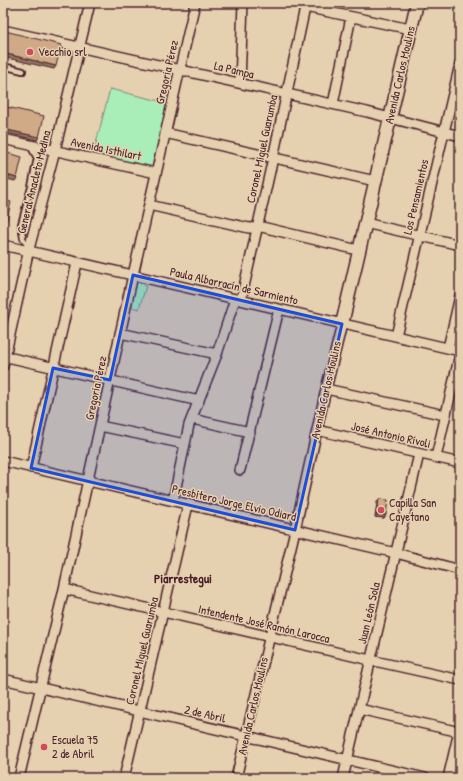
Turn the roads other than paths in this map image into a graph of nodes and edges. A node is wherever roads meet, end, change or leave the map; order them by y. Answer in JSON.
{"nodes":[{"id":1,"x":90,"y":3,"type":"edge"},
{"id":2,"x":195,"y":3,"type":"edge"},
{"id":3,"x":243,"y":3,"type":"edge"},
{"id":4,"x":416,"y":3,"type":"edge"},
{"id":5,"x":305,"y":5,"type":"edge"},
{"id":6,"x":351,"y":17,"type":"junction"},
{"id":7,"x":3,"y":30,"type":"edge"},
{"id":8,"x":410,"y":30,"type":"junction"},
{"id":9,"x":80,"y":47,"type":"junction"},
{"id":10,"x":460,"y":64,"type":"edge"},
{"id":11,"x":3,"y":66,"type":"edge"},
{"id":12,"x":180,"y":70,"type":"junction"},
{"id":13,"x":23,"y":71,"type":"dead end"},
{"id":14,"x":240,"y":83,"type":"junction"},
{"id":15,"x":286,"y":94,"type":"junction"},
{"id":16,"x":333,"y":104,"type":"junction"},
{"id":17,"x":390,"y":118,"type":"junction"},
{"id":18,"x":444,"y":132,"type":"junction"},
{"id":19,"x":165,"y":133,"type":"junction"},
{"id":20,"x":460,"y":136,"type":"edge"},
{"id":21,"x":3,"y":139,"type":"edge"},
{"id":22,"x":30,"y":145,"type":"junction"},
{"id":23,"x":55,"y":150,"type":"junction"},
{"id":24,"x":273,"y":158,"type":"junction"},
{"id":25,"x":156,"y":173,"type":"junction"},
{"id":26,"x":375,"y":181,"type":"junction"},
{"id":27,"x":149,"y":205,"type":"junction"},
{"id":28,"x":365,"y":223,"type":"junction"},
{"id":29,"x":258,"y":228,"type":"junction"},
{"id":30,"x":420,"y":236,"type":"junction"},
{"id":31,"x":3,"y":245,"type":"edge"},
{"id":32,"x":460,"y":245,"type":"edge"},
{"id":33,"x":29,"y":250,"type":"junction"},
{"id":34,"x":358,"y":250,"type":"junction"},
{"id":35,"x":77,"y":263,"type":"junction"},
{"id":36,"x":133,"y":276,"type":"junction"},
{"id":37,"x":460,"y":296,"type":"edge"},
{"id":38,"x":238,"y":300,"type":"junction"},
{"id":39,"x":279,"y":309,"type":"junction"},
{"id":40,"x":342,"y":324,"type":"junction"},
{"id":41,"x":120,"y":333,"type":"junction"},
{"id":42,"x":396,"y":336,"type":"junction"},
{"id":43,"x":448,"y":348,"type":"junction"},
{"id":44,"x":460,"y":352,"type":"edge"},
{"id":45,"x":217,"y":354,"type":"junction"},
{"id":46,"x":4,"y":357,"type":"edge"},
{"id":47,"x":3,"y":366,"type":"edge"},
{"id":48,"x":53,"y":368,"type":"junction"},
{"id":49,"x":110,"y":380,"type":"junction"},
{"id":50,"x":326,"y":389,"type":"junction"},
{"id":51,"x":199,"y":401,"type":"junction"},
{"id":52,"x":445,"y":415,"type":"junction"},
{"id":53,"x":192,"y":419,"type":"junction"},
{"id":54,"x":100,"y":426,"type":"junction"},
{"id":55,"x":317,"y":430,"type":"junction"},
{"id":56,"x":250,"y":432,"type":"junction"},
{"id":57,"x":185,"y":444,"type":"junction"},
{"id":58,"x":419,"y":454,"type":"junction"},
{"id":59,"x":436,"y":457,"type":"junction"},
{"id":60,"x":3,"y":461,"type":"edge"},
{"id":61,"x":460,"y":463,"type":"edge"},
{"id":62,"x":31,"y":468,"type":"junction"},
{"id":63,"x":240,"y":470,"type":"dead end"},
{"id":64,"x":88,"y":481,"type":"junction"},
{"id":65,"x":172,"y":501,"type":"junction"},
{"id":66,"x":188,"y":505,"type":"junction"},
{"id":67,"x":295,"y":530,"type":"junction"},
{"id":68,"x":396,"y":553,"type":"junction"},
{"id":69,"x":460,"y":570,"type":"edge"},
{"id":70,"x":64,"y":589,"type":"junction"},
{"id":71,"x":163,"y":612,"type":"junction"},
{"id":72,"x":269,"y":637,"type":"junction"},
{"id":73,"x":370,"y":660,"type":"junction"},
{"id":74,"x":3,"y":679,"type":"edge"},
{"id":75,"x":460,"y":680,"type":"edge"},
{"id":76,"x":41,"y":688,"type":"junction"},
{"id":77,"x":359,"y":709,"type":"junction"},
{"id":78,"x":140,"y":711,"type":"junction"},
{"id":79,"x":460,"y":731,"type":"edge"},
{"id":80,"x":246,"y":736,"type":"junction"},
{"id":81,"x":347,"y":760,"type":"junction"},
{"id":82,"x":19,"y":778,"type":"edge"},
{"id":83,"x":124,"y":778,"type":"edge"},
{"id":84,"x":236,"y":778,"type":"edge"},
{"id":85,"x":343,"y":778,"type":"edge"},
{"id":86,"x":425,"y":778,"type":"edge"},
{"id":87,"x":448,"y":778,"type":"edge"}],
"edges":[{"from":1,"to":9,"type":"street","name":"General Anacleto Medina"},
{"from":2,"to":12,"type":"street","name":"Gregoria Pérez"},
{"from":3,"to":14,"type":"street"},
{"from":4,"to":8,"type":"street","name":"Avenida Carlos Moulins"},
{"from":5,"to":6,"type":"street"},
{"from":5,"to":15,"type":"street","name":"Coronel Miguel Guarumba"},
{"from":6,"to":8,"type":"street"},
{"from":6,"to":16,"type":"street"},
{"from":7,"to":9,"type":"street","name":"La Pampa"},
{"from":8,"to":17,"type":"street","name":"Avenida Carlos Moulins"},
{"from":9,"to":12,"type":"street","name":"La Pampa"},
{"from":9,"to":23,"type":"street","name":"General Anacleto Medina"},
{"from":10,"to":18,"type":"street","name":"Los Pensamientos"},
{"from":11,"to":13,"type":"lane"},
{"from":12,"to":14,"type":"street","name":"La Pampa"},
{"from":12,"to":19,"type":"street","name":"Gregoria Pérez"},
{"from":14,"to":15,"type":"street","name":"La Pampa"},
{"from":15,"to":16,"type":"street","name":"La Pampa"},
{"from":15,"to":24,"type":"street","name":"Coronel Miguel Guarumba"},
{"from":16,"to":17,"type":"street","name":"La Pampa"},
{"from":17,"to":18,"type":"street","name":"La Pampa"},
{"from":17,"to":26,"type":"street","name":"Avenida Carlos Moulins"},
{"from":18,"to":20,"type":"street","name":"La Pampa"},
{"from":18,"to":30,"type":"street","name":"Los Pensamientos"},
{"from":19,"to":24,"type":"street"},
{"from":19,"to":25,"type":"street","name":"Gregoria Pérez"},
{"from":21,"to":22,"type":"street","name":"Avenida Isthilart"},
{"from":22,"to":23,"type":"street","name":"Avenida Isthilart"},
{"from":22,"to":33,"type":"lane"},
{"from":23,"to":25,"type":"street","name":"Avenida Isthilart"},
{"from":23,"to":33,"type":"street","name":"General Anacleto Medina"},
{"from":24,"to":26,"type":"street"},
{"from":24,"to":29,"type":"street","name":"Coronel Miguel Guarumba"},
{"from":25,"to":27,"type":"street","name":"Gregoria Pérez"},
{"from":26,"to":28,"type":"street","name":"Avenida Carlos Moulins"},
{"from":27,"to":29,"type":"street"},
{"from":27,"to":36,"type":"street","name":"Gregoria Pérez"},
{"from":28,"to":30,"type":"street"},
{"from":28,"to":34,"type":"street","name":"Avenida Carlos Moulins"},
{"from":29,"to":34,"type":"street"},
{"from":29,"to":38,"type":"street","name":"Coronel Miguel Guarumba"},
{"from":30,"to":32,"type":"street"},
{"from":30,"to":42,"type":"street","name":"Los Pensamientos"},
{"from":31,"to":33,"type":"street","name":"Paula Albarracín de Sarmiento"},
{"from":33,"to":35,"type":"street","name":"Paula Albarracín de Sarmiento"},
{"from":33,"to":46,"type":"street","name":"General Anacleto Medina"},
{"from":34,"to":40,"type":"street","name":"Avenida Carlos Moulins"},
{"from":35,"to":36,"type":"street","name":"Paula Albarracín de Sarmiento"},
{"from":35,"to":48,"type":"street"},
{"from":36,"to":38,"type":"street","name":"Paula Albarracín de Sarmiento"},
{"from":36,"to":41,"type":"street","name":"Gregoria Pérez"},
{"from":37,"to":43,"type":"street"},
{"from":38,"to":39,"type":"street","name":"Paula Albarracín de Sarmiento"},
{"from":38,"to":45,"type":"street","name":"Coronel Miguel Guarumba"},
{"from":39,"to":40,"type":"street","name":"Paula Albarracín de Sarmiento"},
{"from":39,"to":56,"type":"street"},
{"from":40,"to":42,"type":"street","name":"Paula Albarracín de Sarmiento"},
{"from":40,"to":50,"type":"street","name":"Avenida Carlos Moulins"},
{"from":41,"to":45,"type":"street"},
{"from":41,"to":49,"type":"street","name":"Gregoria Pérez"},
{"from":42,"to":43,"type":"street","name":"Paula Albarracín de Sarmiento"},
{"from":43,"to":44,"type":"street","name":"Paula Albarracín de Sarmiento"},
{"from":44,"to":52,"type":"street"},
{"from":45,"to":51,"type":"street","name":"Coronel Miguel Guarumba"},
{"from":46,"to":47,"type":"street","name":"General Anacleto Medina"},
{"from":46,"to":48,"type":"street"},
{"from":48,"to":49,"type":"street"},
{"from":48,"to":62,"type":"street"},
{"from":49,"to":51,"type":"street"},
{"from":49,"to":54,"type":"street","name":"Gregoria Pérez"},
{"from":50,"to":52,"type":"street"},
{"from":50,"to":55,"type":"street","name":"Avenida Carlos Moulins"},
{"from":51,"to":53,"type":"street","name":"Coronel Miguel Guarumba"},
{"from":52,"to":59,"type":"street"},
{"from":53,"to":56,"type":"street"},
{"from":53,"to":57,"type":"street","name":"Coronel Miguel Guarumba"},
{"from":54,"to":57,"type":"street"},
{"from":54,"to":64,"type":"street","name":"Gregoria Pérez"},
{"from":55,"to":58,"type":"street","name":"José Antonio Rívoli"},
{"from":55,"to":67,"type":"street","name":"Avenida Carlos Moulins"},
{"from":56,"to":63,"type":"street"},
{"from":57,"to":65,"type":"street","name":"Coronel Miguel Guarumba"},
{"from":58,"to":59,"type":"street","name":"José Antonio Rívoli"},
{"from":58,"to":68,"type":"street","name":"Juan León Sola"},
{"from":59,"to":61,"type":"street","name":"José Antonio Rívoli"},
{"from":60,"to":62,"type":"street","name":"Presbítero Jorge Elvio Odiard"},
{"from":62,"to":64,"type":"street","name":"Presbítero Jorge Elvio Odiard"},
{"from":64,"to":65,"type":"street","name":"Presbítero Jorge Elvio Odiard"},
{"from":64,"to":70,"type":"street","name":"Gregoria Pérez"},
{"from":65,"to":66,"type":"street","name":"Presbítero Jorge Elvio Odiard"},
{"from":66,"to":67,"type":"street","name":"Presbítero Jorge Elvio Odiard"},
{"from":66,"to":71,"type":"street","name":"Coronel Miguel Guarumba"},
{"from":67,"to":68,"type":"street","name":"Presbítero Jorge Elvio Odiard"},
{"from":67,"to":72,"type":"street","name":"Avenida Carlos Moulins"},
{"from":68,"to":69,"type":"street","name":"Presbítero Jorge Elvio Odiard"},
{"from":68,"to":73,"type":"street","name":"Juan León Sola"},
{"from":70,"to":71,"type":"street","name":"Intendente José Ramón Larocca"},
{"from":70,"to":76,"type":"street","name":"Gregoria Pérez"},
{"from":71,"to":72,"type":"street","name":"Intendente José Ramón Larocca"},
{"from":71,"to":78,"type":"street","name":"Coronel Miguel Guarumba"},
{"from":72,"to":73,"type":"street","name":"Intendente José Ramón Larocca"},
{"from":72,"to":80,"type":"street","name":"Avenida Carlos Moulins"},
{"from":73,"to":75,"type":"street","name":"Intendente José Ramón Larocca"},
{"from":73,"to":77,"type":"street","name":"Juan León Sola"},
{"from":74,"to":76,"type":"street","name":"2 de Abril"},
{"from":76,"to":78,"type":"street","name":"2 de Abril"},
{"from":76,"to":82,"type":"street","name":"Gregoria Pérez"},
{"from":77,"to":79,"type":"street"},
{"from":77,"to":81,"type":"street","name":"Juan León Sola"},
{"from":78,"to":80,"type":"street","name":"2 de Abril"},
{"from":78,"to":83,"type":"street","name":"Coronel Miguel Guarumba"},
{"from":79,"to":87,"type":"street"},
{"from":80,"to":81,"type":"street","name":"2 de Abril"},
{"from":80,"to":84,"type":"street","name":"Avenida Carlos Moulins"},
{"from":81,"to":85,"type":"street","name":"Juan León Sola"},
{"from":81,"to":86,"type":"street","name":"2 de Abril"}]}
